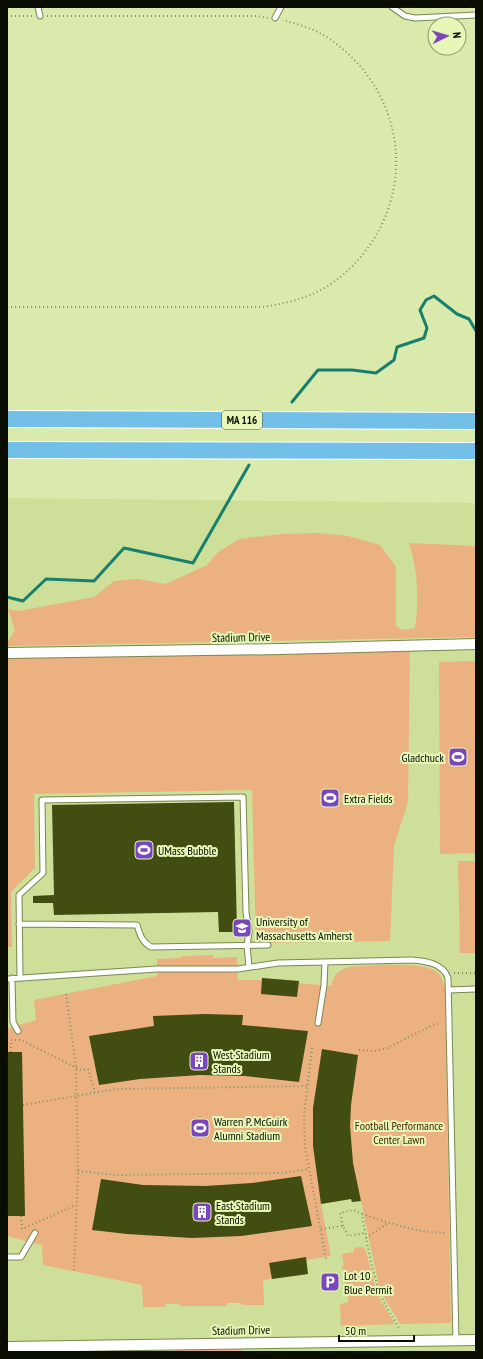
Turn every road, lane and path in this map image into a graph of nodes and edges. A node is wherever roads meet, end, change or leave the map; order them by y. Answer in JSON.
{"nodes":[{"id":1,"x":38,"y":7,"type":"edge"},
{"id":2,"x":281,"y":7,"type":"edge"},
{"id":3,"x":392,"y":7,"type":"edge"},
{"id":4,"x":476,"y":15,"type":"edge"},
{"id":5,"x":7,"y":16,"type":"edge"},
{"id":6,"x":40,"y":16,"type":"junction"},
{"id":7,"x":275,"y":18,"type":"junction"},
{"id":8,"x":7,"y":307,"type":"edge"},
{"id":9,"x":7,"y":419,"type":"edge"},
{"id":10,"x":476,"y":421,"type":"edge"},
{"id":11,"x":7,"y":450,"type":"edge"},
{"id":12,"x":476,"y":451,"type":"edge"},
{"id":13,"x":476,"y":644,"type":"edge"},
{"id":14,"x":7,"y":653,"type":"edge"},
{"id":15,"x":19,"y":924,"type":"junction"},
{"id":16,"x":247,"y":946,"type":"junction"},
{"id":17,"x":268,"y":946,"type":"dead end"},
{"id":18,"x":325,"y":962,"type":"junction"},
{"id":19,"x":249,"y":967,"type":"junction"},
{"id":20,"x":476,"y":973,"type":"edge"},
{"id":21,"x":446,"y":974,"type":"junction"},
{"id":22,"x":20,"y":978,"type":"junction"},
{"id":23,"x":10,"y":979,"type":"edge"},
{"id":24,"x":476,"y":989,"type":"edge"},
{"id":25,"x":448,"y":990,"type":"junction"},
{"id":26,"x":66,"y":994,"type":"dead end"},
{"id":27,"x":449,"y":1021,"type":"junction"},
{"id":28,"x":318,"y":1024,"type":"dead end"},
{"id":29,"x":18,"y":1031,"type":"dead end"},
{"id":30,"x":312,"y":1048,"type":"dead end"},
{"id":31,"x":359,"y":1050,"type":"dead end"},
{"id":32,"x":11,"y":1052,"type":"dead end"},
{"id":33,"x":76,"y":1067,"type":"junction"},
{"id":34,"x":307,"y":1086,"type":"junction"},
{"id":35,"x":96,"y":1092,"type":"junction"},
{"id":36,"x":76,"y":1096,"type":"junction"},
{"id":37,"x":23,"y":1105,"type":"dead end"},
{"id":38,"x":309,"y":1169,"type":"junction"},
{"id":39,"x":78,"y":1171,"type":"junction"},
{"id":40,"x":76,"y":1205,"type":"junction"},
{"id":41,"x":362,"y":1214,"type":"junction"},
{"id":42,"x":22,"y":1216,"type":"dead end"},
{"id":43,"x":388,"y":1223,"type":"junction"},
{"id":44,"x":343,"y":1226,"type":"junction"},
{"id":45,"x":320,"y":1229,"type":"junction"},
{"id":46,"x":35,"y":1233,"type":"dead end"},
{"id":47,"x":365,"y":1233,"type":"junction"},
{"id":48,"x":454,"y":1234,"type":"junction"},
{"id":49,"x":366,"y":1238,"type":"junction"},
{"id":50,"x":7,"y":1257,"type":"edge"},
{"id":51,"x":326,"y":1260,"type":"dead end"},
{"id":52,"x":74,"y":1271,"type":"dead end"},
{"id":53,"x":399,"y":1328,"type":"dead end"},
{"id":54,"x":456,"y":1340,"type":"junction"},
{"id":55,"x":476,"y":1340,"type":"edge"},
{"id":56,"x":7,"y":1347,"type":"edge"},
{"id":57,"x":262,"y":1347,"type":"edge"},
{"id":58,"x":147,"y":1348,"type":"edge"}],
"edges":[{"from":1,"to":6,"type":"lane"},
{"from":2,"to":7,"type":"lane"},
{"from":3,"to":4,"type":"lane"},
{"from":5,"to":6,"type":"path"},
{"from":6,"to":7,"type":"path"},
{"from":7,"to":8,"type":"path"},
{"from":9,"to":10,"type":"main road","number":"MA 116"},
{"from":11,"to":12,"type":"main road"},
{"from":13,"to":14,"type":"street","name":"Stadium Drive"},
{"from":15,"to":16,"type":"lane"},
{"from":15,"to":16,"type":"lane"},
{"from":15,"to":22,"type":"lane"},
{"from":16,"to":17,"type":"lane"},
{"from":16,"to":19,"type":"lane"},
{"from":18,"to":19,"type":"lane"},
{"from":18,"to":21,"type":"lane"},
{"from":18,"to":28,"type":"lane"},
{"from":19,"to":22,"type":"lane"},
{"from":20,"to":21,"type":"path"},
{"from":21,"to":25,"type":"lane"},
{"from":22,"to":23,"type":"lane"},
{"from":23,"to":29,"type":"lane"},
{"from":24,"to":25,"type":"lane"},
{"from":25,"to":27,"type":"lane"},
{"from":26,"to":33,"type":"path"},
{"from":27,"to":31,"type":"path"},
{"from":27,"to":48,"type":"lane"},
{"from":30,"to":34,"type":"path"},
{"from":32,"to":33,"type":"path"},
{"from":33,"to":35,"type":"path"},
{"from":33,"to":36,"type":"path"},
{"from":34,"to":35,"type":"path"},
{"from":34,"to":38,"type":"path"},
{"from":35,"to":36,"type":"path"},
{"from":36,"to":37,"type":"path"},
{"from":36,"to":39,"type":"path"},
{"from":38,"to":39,"type":"path"},
{"from":38,"to":45,"type":"path"},
{"from":39,"to":40,"type":"path"},
{"from":40,"to":42,"type":"path"},
{"from":40,"to":52,"type":"path"},
{"from":41,"to":43,"type":"path"},
{"from":41,"to":44,"type":"path"},
{"from":41,"to":47,"type":"path"},
{"from":43,"to":48,"type":"path"},
{"from":43,"to":49,"type":"path"},
{"from":44,"to":45,"type":"path"},
{"from":44,"to":47,"type":"path"},
{"from":45,"to":51,"type":"path"},
{"from":46,"to":50,"type":"lane"},
{"from":47,"to":49,"type":"path"},
{"from":48,"to":54,"type":"lane"},
{"from":49,"to":53,"type":"path"},
{"from":54,"to":55,"type":"street","name":"Stadium Drive"},
{"from":54,"to":57,"type":"street","name":"Stadium Drive"},
{"from":56,"to":58,"type":"street","name":"Stadium Drive"},
{"from":57,"to":58,"type":"street","name":"Stadium Drive"}]}
